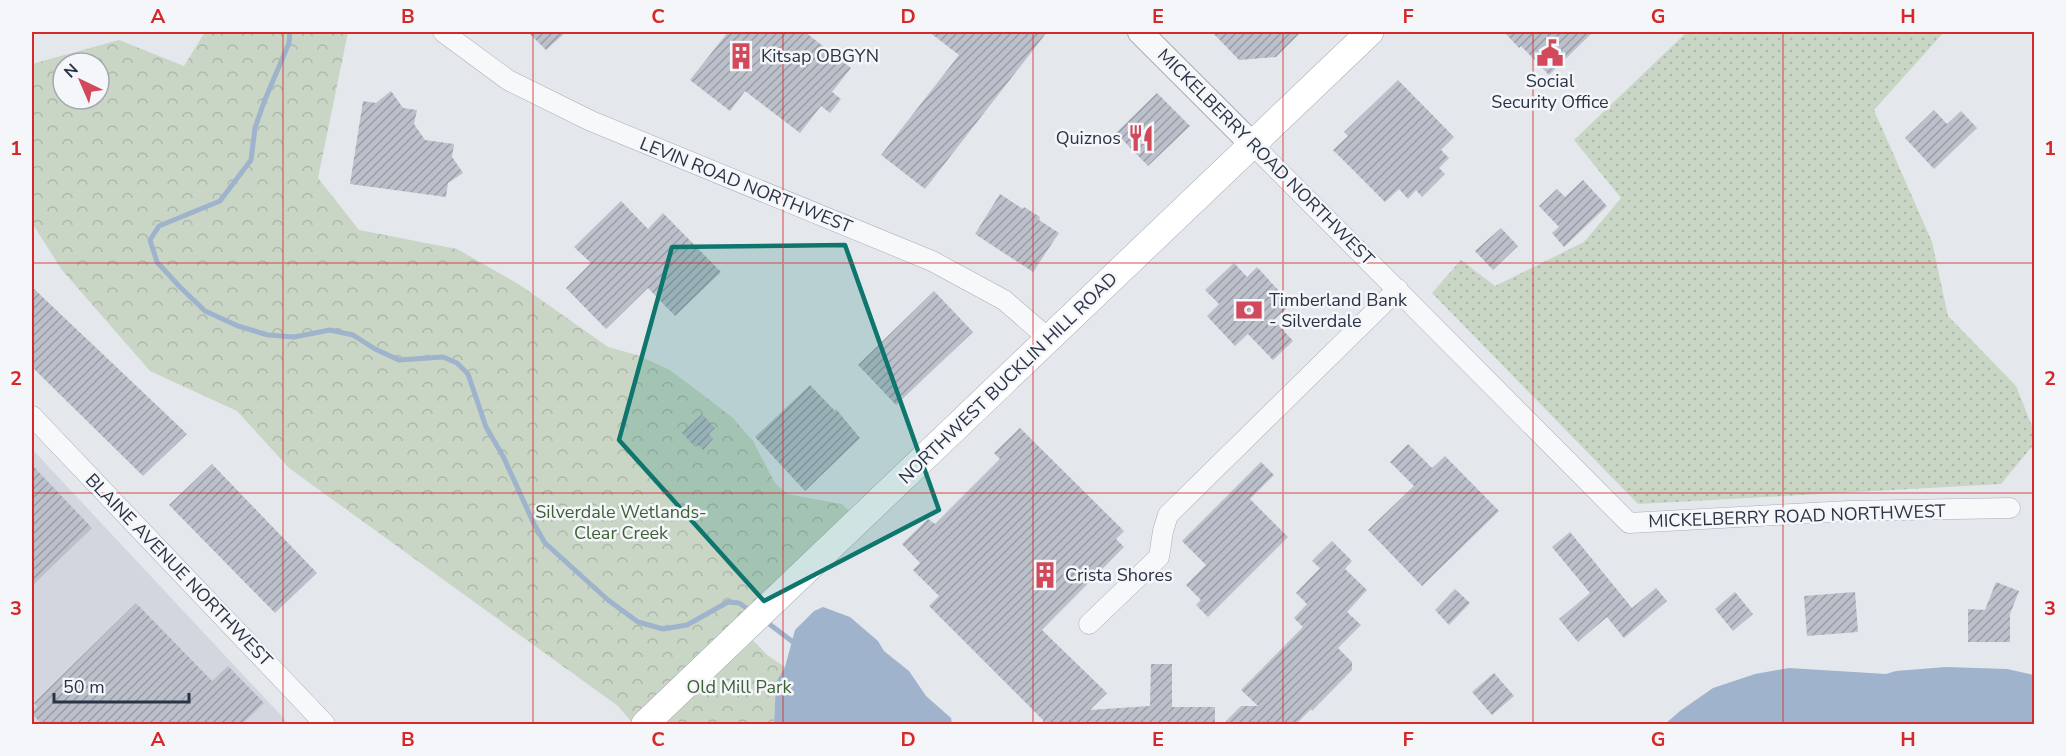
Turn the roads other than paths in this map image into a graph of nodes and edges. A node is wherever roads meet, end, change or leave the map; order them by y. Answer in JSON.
{"nodes":[{"id":1,"x":443,"y":32,"type":"edge"},
{"id":2,"x":1140,"y":32,"type":"edge"},
{"id":3,"x":1370,"y":32,"type":"edge"},
{"id":4,"x":1252,"y":144,"type":"junction"},
{"id":5,"x":1398,"y":289,"type":"junction"},
{"id":6,"x":1048,"y":339,"type":"junction"},
{"id":7,"x":32,"y":416,"type":"edge"},
{"id":8,"x":2010,"y":508,"type":"dead end"},
{"id":9,"x":1089,"y":624,"type":"dead end"},
{"id":10,"x":326,"y":724,"type":"edge"},
{"id":11,"x":645,"y":724,"type":"edge"}],
"edges":[{"from":1,"to":6,"type":"street","name":"LEVIN ROAD NORTHWEST"},
{"from":2,"to":4,"type":"street","name":"MICKELBERRY ROAD NORTHWEST"},
{"from":3,"to":4,"type":"main road","name":"NORTHWEST BUCKLIN HILL ROAD"},
{"from":4,"to":5,"type":"street","name":"MICKELBERRY ROAD NORTHWEST"},
{"from":4,"to":6,"type":"main road","name":"NORTHWEST BUCKLIN HILL ROAD"},
{"from":5,"to":8,"type":"street","name":"MICKELBERRY ROAD NORTHWEST"},
{"from":5,"to":9,"type":"street"},
{"from":6,"to":11,"type":"main road","name":"NORTHWEST BUCKLIN HILL ROAD"},
{"from":7,"to":10,"type":"street","name":"BLAINE AVENUE NORTHWEST"}]}
